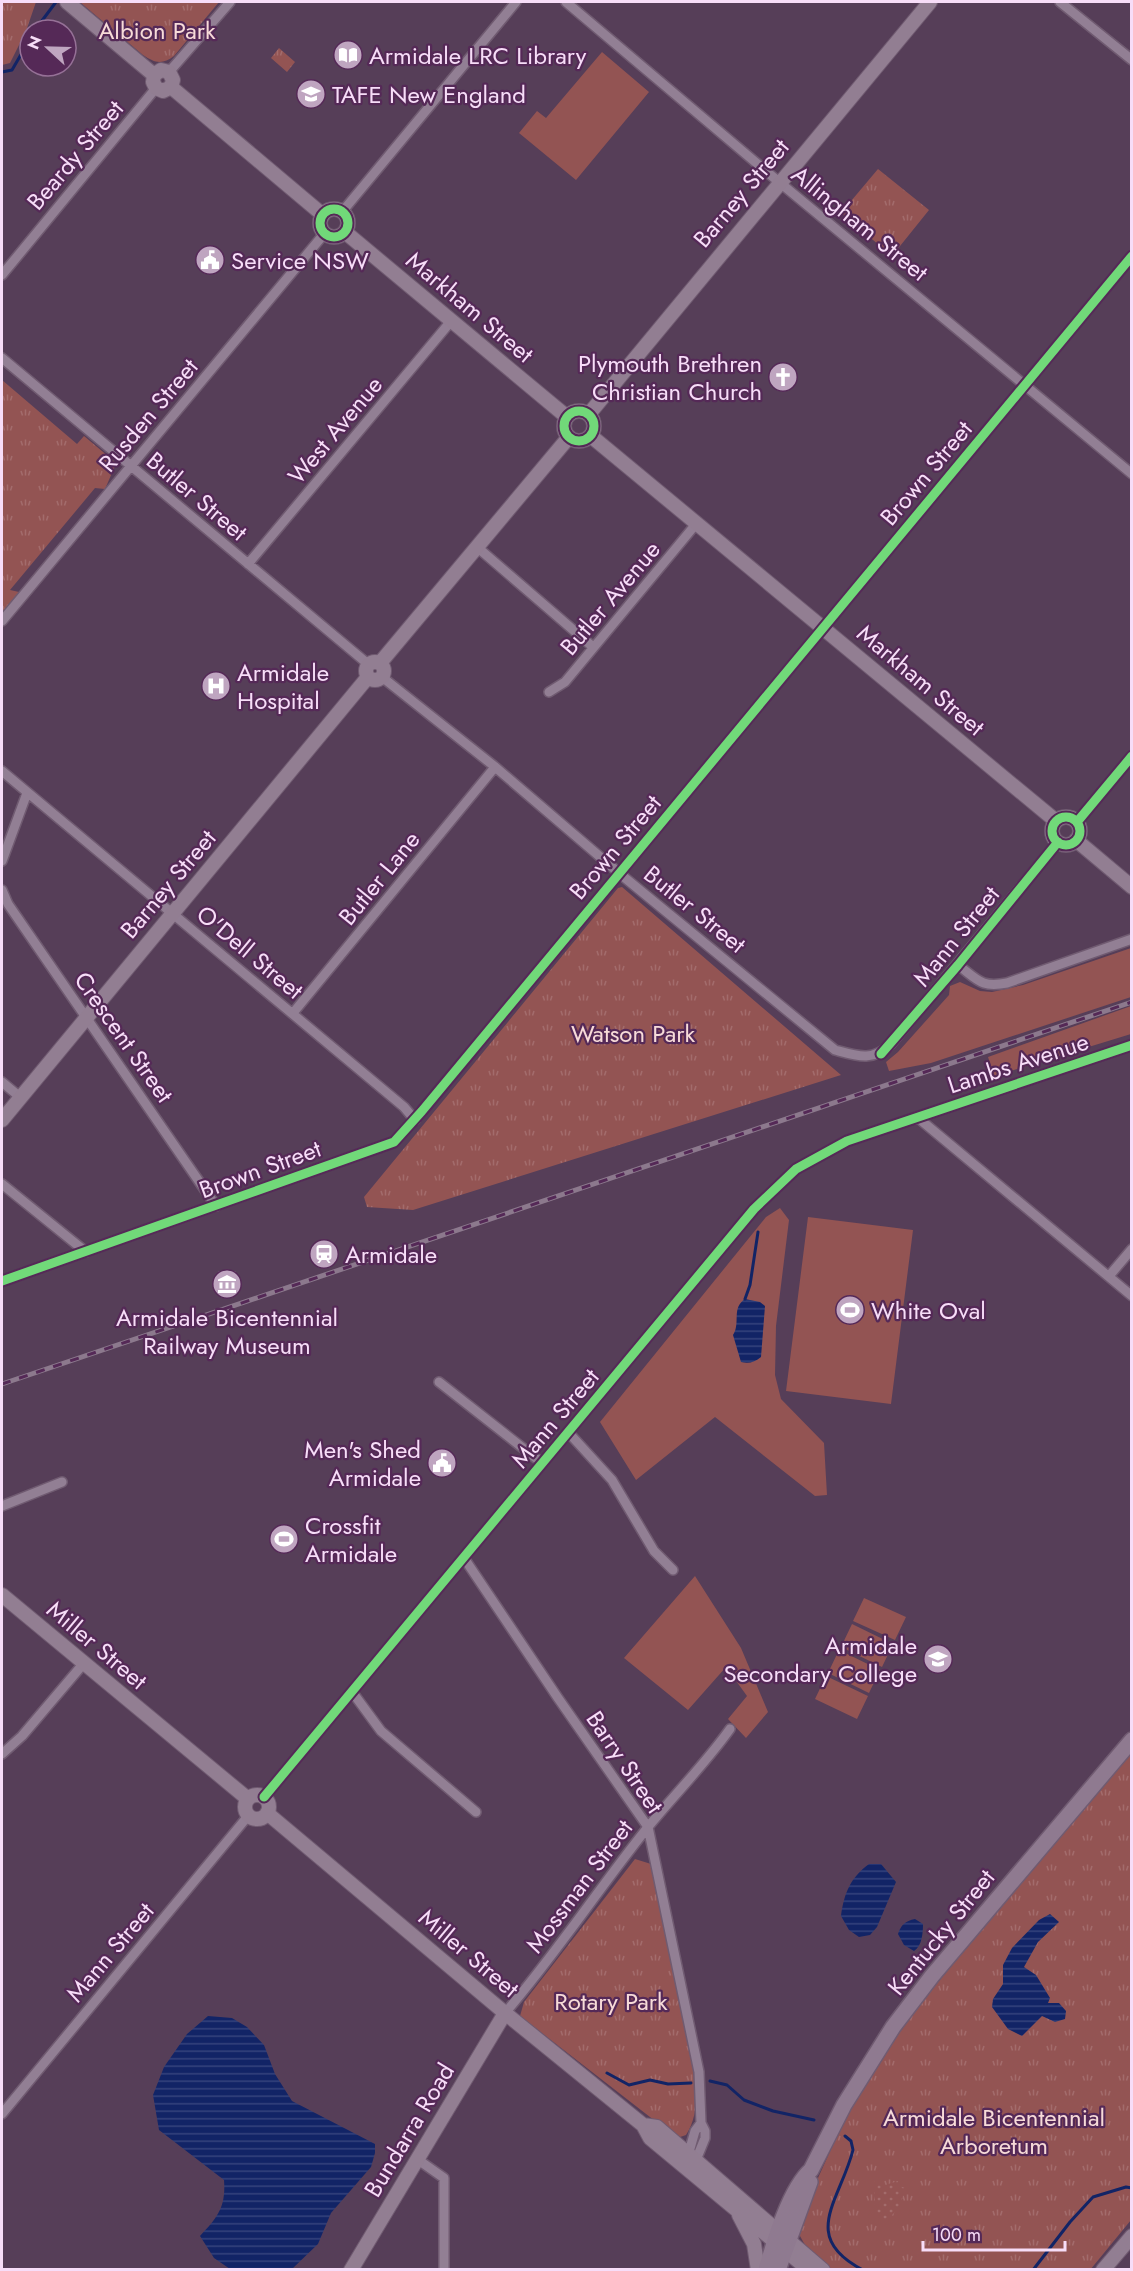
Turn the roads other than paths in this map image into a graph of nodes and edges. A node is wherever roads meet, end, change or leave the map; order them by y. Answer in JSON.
{"nodes":[{"id":1,"x":67,"y":2,"type":"edge"},
{"id":2,"x":230,"y":2,"type":"edge"},
{"id":3,"x":516,"y":2,"type":"edge"},
{"id":4,"x":566,"y":2,"type":"edge"},
{"id":5,"x":930,"y":2,"type":"edge"},
{"id":6,"x":1060,"y":2,"type":"edge"},
{"id":7,"x":1131,"y":60,"type":"edge"},
{"id":8,"x":170,"y":72,"type":"junction"},
{"id":9,"x":155,"y":81,"type":"junction"},
{"id":10,"x":171,"y":87,"type":"junction"},
{"id":11,"x":780,"y":182,"type":"junction"},
{"id":12,"x":342,"y":212,"type":"junction"},
{"id":13,"x":323,"y":215,"type":"junction"},
{"id":14,"x":345,"y":232,"type":"junction"},
{"id":15,"x":324,"y":234,"type":"junction"},
{"id":16,"x":1131,"y":256,"type":"edge"},
{"id":17,"x":2,"y":275,"type":"edge"},
{"id":18,"x":452,"y":321,"type":"junction"},
{"id":19,"x":2,"y":358,"type":"edge"},
{"id":20,"x":1025,"y":386,"type":"junction"},
{"id":21,"x":589,"y":414,"type":"junction"},
{"id":22,"x":567,"y":417,"type":"junction"},
{"id":23,"x":591,"y":436,"type":"junction"},
{"id":24,"x":569,"y":437,"type":"junction"},
{"id":25,"x":131,"y":467,"type":"junction"},
{"id":26,"x":1131,"y":474,"type":"edge"},
{"id":27,"x":696,"y":524,"type":"junction"},
{"id":28,"x":477,"y":547,"type":"junction"},
{"id":29,"x":248,"y":564,"type":"junction"},
{"id":30,"x":2,"y":621,"type":"edge"},
{"id":31,"x":822,"y":628,"type":"junction"},
{"id":32,"x":593,"y":647,"type":"junction"},
{"id":33,"x":375,"y":670,"type":"junction"},
{"id":34,"x":549,"y":692,"type":"dead end"},
{"id":35,"x":1131,"y":756,"type":"edge"},
{"id":36,"x":495,"y":767,"type":"junction"},
{"id":37,"x":2,"y":771,"type":"edge"},
{"id":38,"x":27,"y":793,"type":"junction"},
{"id":39,"x":1056,"y":821,"type":"junction"},
{"id":40,"x":1077,"y":822,"type":"junction"},
{"id":41,"x":1076,"y":840,"type":"junction"},
{"id":42,"x":1058,"y":842,"type":"junction"},
{"id":43,"x":2,"y":861,"type":"edge"},
{"id":44,"x":619,"y":873,"type":"junction"},
{"id":45,"x":1131,"y":887,"type":"edge"},
{"id":46,"x":2,"y":890,"type":"edge"},
{"id":47,"x":173,"y":913,"type":"junction"},
{"id":48,"x":1131,"y":939,"type":"edge"},
{"id":49,"x":958,"y":965,"type":"junction"},
{"id":50,"x":293,"y":1013,"type":"junction"},
{"id":51,"x":86,"y":1017,"type":"junction"},
{"id":52,"x":1131,"y":1045,"type":"edge"},
{"id":53,"x":881,"y":1054,"type":"joint"},
{"id":54,"x":2,"y":1082,"type":"edge"},
{"id":55,"x":20,"y":1097,"type":"junction"},
{"id":56,"x":917,"y":1117,"type":"junction"},
{"id":57,"x":415,"y":1119,"type":"junction"},
{"id":58,"x":2,"y":1120,"type":"edge"},
{"id":59,"x":2,"y":1184,"type":"edge"},
{"id":60,"x":216,"y":1206,"type":"junction"},
{"id":61,"x":1131,"y":1249,"type":"edge"},
{"id":62,"x":86,"y":1252,"type":"junction"},
{"id":63,"x":1109,"y":1276,"type":"junction"},
{"id":64,"x":2,"y":1281,"type":"edge"},
{"id":65,"x":1131,"y":1296,"type":"edge"},
{"id":66,"x":439,"y":1383,"type":"dead end"},
{"id":67,"x":568,"y":1432,"type":"junction"},
{"id":68,"x":542,"y":1463,"type":"junction"},
{"id":69,"x":62,"y":1482,"type":"dead end"},
{"id":70,"x":2,"y":1506,"type":"edge"},
{"id":71,"x":464,"y":1558,"type":"junction"},
{"id":72,"x":673,"y":1570,"type":"dead end"},
{"id":73,"x":2,"y":1595,"type":"edge"},
{"id":74,"x":84,"y":1663,"type":"junction"},
{"id":75,"x":353,"y":1694,"type":"junction"},
{"id":76,"x":730,"y":1729,"type":"dead end"},
{"id":77,"x":1131,"y":1740,"type":"edge"},
{"id":78,"x":2,"y":1754,"type":"edge"},
{"id":79,"x":264,"y":1797,"type":"junction"},
{"id":80,"x":248,"y":1798,"type":"junction"},
{"id":81,"x":476,"y":1812,"type":"dead end"},
{"id":82,"x":267,"y":1813,"type":"junction"},
{"id":83,"x":248,"y":1816,"type":"junction"},
{"id":84,"x":648,"y":1827,"type":"junction"},
{"id":85,"x":505,"y":2013,"type":"junction"},
{"id":86,"x":2,"y":2114,"type":"edge"},
{"id":87,"x":417,"y":2159,"type":"junction"},
{"id":88,"x":690,"y":2163,"type":"junction"},
{"id":89,"x":737,"y":2209,"type":"junction"},
{"id":90,"x":1131,"y":2236,"type":"edge"},
{"id":91,"x":782,"y":2239,"type":"junction"},
{"id":92,"x":351,"y":2270,"type":"edge"},
{"id":93,"x":444,"y":2270,"type":"edge"},
{"id":94,"x":758,"y":2270,"type":"edge"},
{"id":95,"x":766,"y":2270,"type":"edge"},
{"id":96,"x":778,"y":2270,"type":"edge"},
{"id":97,"x":809,"y":2270,"type":"edge"},
{"id":98,"x":823,"y":2270,"type":"edge"},
{"id":99,"x":1102,"y":2270,"type":"edge"}],
"edges":[{"from":1,"to":9,"type":"street"},
{"from":2,"to":8,"type":"street"},
{"from":3,"to":12,"type":"street"},
{"from":4,"to":11,"type":"street","name":"Allingham Street"},
{"from":5,"to":11,"type":"street","name":"Barney Street"},
{"from":6,"to":7,"type":"street"},
{"from":8,"to":9,"type":"street"},
{"from":8,"to":10,"type":"street"},
{"from":9,"to":10,"type":"street"},
{"from":9,"to":17,"type":"street","name":"Beardy Street"},
{"from":10,"to":13,"type":"street"},
{"from":11,"to":20,"type":"street","name":"Allingham Street"},
{"from":11,"to":21,"type":"street","name":"Barney Street"},
{"from":12,"to":13,"type":"street"},
{"from":12,"to":14,"type":"street"},
{"from":13,"to":15,"type":"street"},
{"from":14,"to":15,"type":"street"},
{"from":14,"to":18,"type":"street","name":"Markham Street"},
{"from":15,"to":25,"type":"street","name":"Rusden Street"},
{"from":16,"to":20,"type":"street","name":"Brown Street"},
{"from":18,"to":22,"type":"street","name":"Markham Street"},
{"from":18,"to":29,"type":"street","name":"West Avenue"},
{"from":19,"to":25,"type":"street","name":"Butler Street"},
{"from":20,"to":26,"type":"street","name":"Allingham Street"},
{"from":20,"to":31,"type":"street","name":"Brown Street"},
{"from":21,"to":22,"type":"street"},
{"from":21,"to":23,"type":"street"},
{"from":22,"to":24,"type":"street"},
{"from":23,"to":24,"type":"street"},
{"from":23,"to":27,"type":"street","name":"Markham Street"},
{"from":24,"to":28,"type":"street","name":"Barney Street"},
{"from":25,"to":29,"type":"street","name":"Butler Street"},
{"from":25,"to":30,"type":"street","name":"Rusden Street"},
{"from":27,"to":31,"type":"street","name":"Markham Street"},
{"from":27,"to":32,"type":"street","name":"Butler Avenue"},
{"from":28,"to":32,"type":"street"},
{"from":28,"to":33,"type":"street","name":"Barney Street"},
{"from":29,"to":33,"type":"street","name":"Butler Street"},
{"from":31,"to":39,"type":"street","name":"Markham Street"},
{"from":31,"to":44,"type":"street","name":"Brown Street"},
{"from":32,"to":34,"type":"street","name":"Butler Avenue"},
{"from":33,"to":36,"type":"street","name":"Butler Street"},
{"from":33,"to":47,"type":"street","name":"Barney Street"},
{"from":35,"to":40,"type":"street"},
{"from":36,"to":44,"type":"street","name":"Butler Street"},
{"from":36,"to":50,"type":"street","name":"Butler Lane"},
{"from":37,"to":38,"type":"street","name":"O'Dell Street"},
{"from":38,"to":43,"type":"street"},
{"from":38,"to":47,"type":"street","name":"O'Dell Street"},
{"from":39,"to":40,"type":"street"},
{"from":39,"to":42,"type":"street"},
{"from":40,"to":41,"type":"street"},
{"from":41,"to":42,"type":"street"},
{"from":41,"to":45,"type":"street"},
{"from":42,"to":49,"type":"street","name":"Mann Street"},
{"from":44,"to":53,"type":"street","name":"Butler Street"},
{"from":44,"to":57,"type":"street","name":"Brown Street"},
{"from":46,"to":51,"type":"street","name":"Crescent Street"},
{"from":47,"to":50,"type":"street","name":"O'Dell Street"},
{"from":47,"to":51,"type":"street","name":"Barney Street"},
{"from":48,"to":49,"type":"street"},
{"from":49,"to":53,"type":"street","name":"Mann Street"},
{"from":50,"to":57,"type":"street","name":"O'Dell Street"},
{"from":51,"to":55,"type":"street","name":"Barney Street"},
{"from":51,"to":60,"type":"street","name":"Crescent Street"},
{"from":52,"to":56,"type":"street","name":"Lambs Avenue"},
{"from":54,"to":55,"type":"street"},
{"from":55,"to":58,"type":"street","name":"Barney Street"},
{"from":56,"to":63,"type":"street"},
{"from":56,"to":67,"type":"street","name":"Mann Street"},
{"from":57,"to":60,"type":"street","name":"Brown Street"},
{"from":59,"to":62,"type":"street"},
{"from":60,"to":62,"type":"street","name":"Brown Street"},
{"from":61,"to":63,"type":"street"},
{"from":62,"to":64,"type":"street","name":"Brown Street"},
{"from":63,"to":65,"type":"street"},
{"from":66,"to":68,"type":"street"},
{"from":67,"to":68,"type":"street","name":"Mann Street"},
{"from":67,"to":72,"type":"street"},
{"from":68,"to":71,"type":"street","name":"Mann Street"},
{"from":69,"to":70,"type":"street"},
{"from":71,"to":75,"type":"street","name":"Mann Street"},
{"from":71,"to":84,"type":"street","name":"Barry Street"},
{"from":73,"to":74,"type":"street","name":"Miller Street"},
{"from":74,"to":78,"type":"street"},
{"from":74,"to":80,"type":"street","name":"Miller Street"},
{"from":75,"to":79,"type":"street","name":"Mann Street"},
{"from":75,"to":81,"type":"street"},
{"from":76,"to":84,"type":"street","name":"Mossman Street"},
{"from":77,"to":91,"type":"main road","name":"Kentucky Street"},
{"from":79,"to":80,"type":"street"},
{"from":79,"to":82,"type":"street"},
{"from":80,"to":83,"type":"street"},
{"from":82,"to":83,"type":"street"},
{"from":82,"to":85,"type":"street","name":"Miller Street"},
{"from":83,"to":86,"type":"street","name":"Mann Street"},
{"from":84,"to":85,"type":"street","name":"Mossman Street"},
{"from":84,"to":88,"type":"street","name":"Barry Street"},
{"from":85,"to":87,"type":"street","name":"Bundarra Road"},
{"from":85,"to":88,"type":"street","name":"Miller Street"},
{"from":87,"to":92,"type":"street","name":"Bundarra Road"},
{"from":87,"to":93,"type":"street"},
{"from":88,"to":89,"type":"street","name":"Miller Street"},
{"from":88,"to":91,"type":"street","name":"Miller Street"},
{"from":89,"to":91,"type":"street","name":"Miller Street"},
{"from":89,"to":94,"type":"street"},
{"from":90,"to":99,"type":"street"},
{"from":91,"to":95,"type":"main road"},
{"from":91,"to":96,"type":"main road"},
{"from":91,"to":97,"type":"street"},
{"from":91,"to":98,"type":"street"}]}
